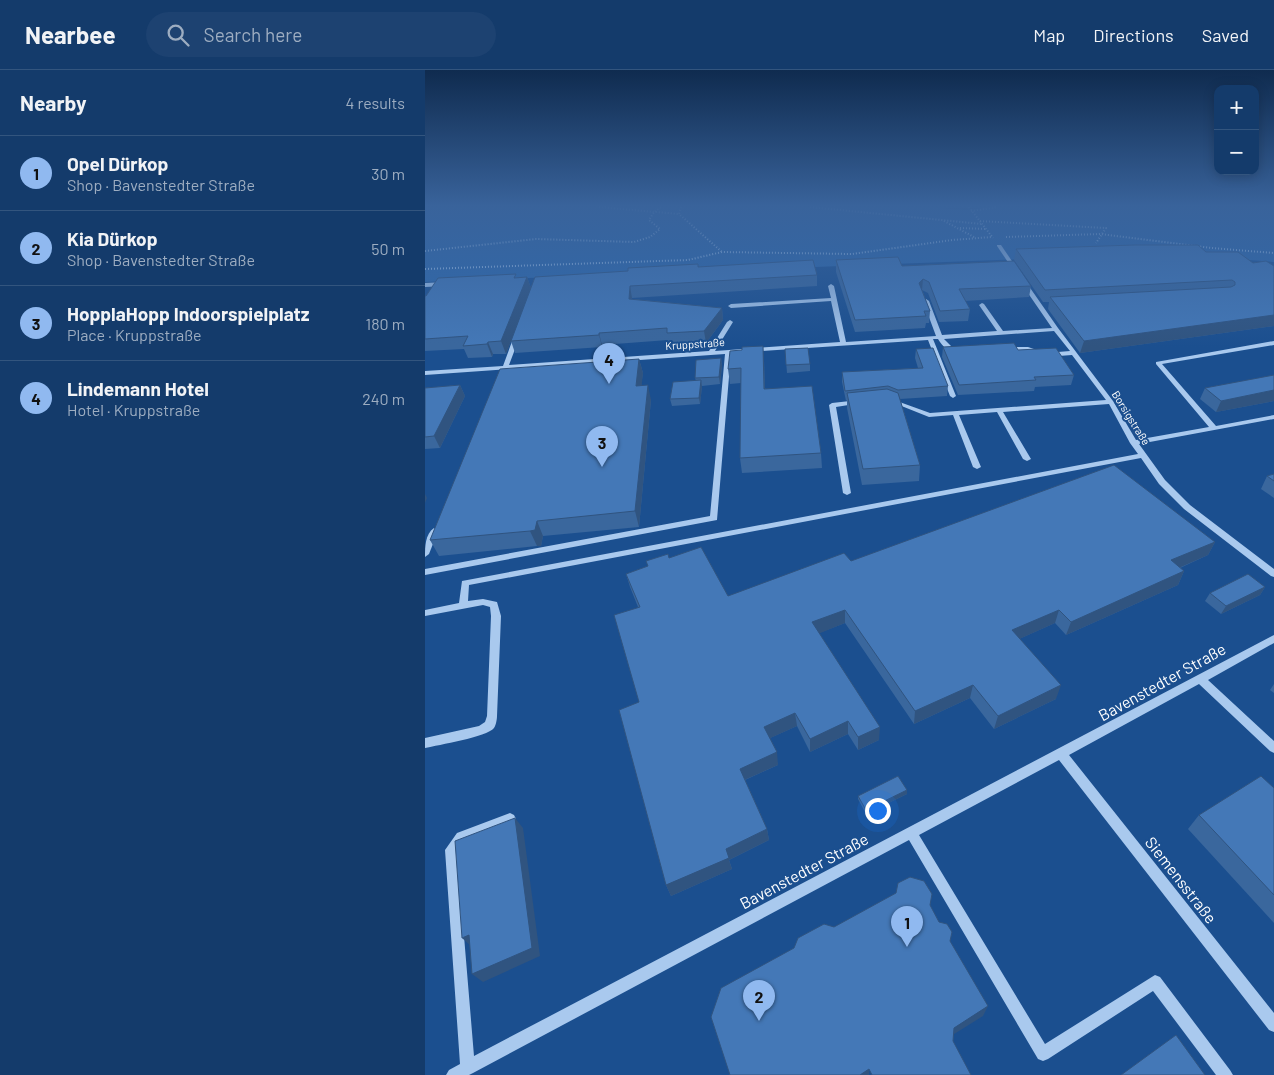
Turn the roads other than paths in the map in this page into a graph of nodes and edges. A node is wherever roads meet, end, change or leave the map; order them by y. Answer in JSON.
{"nodes":[{"id":1,"x":1004,"y":254,"type":"edge"},
{"id":2,"x":453,"y":284,"type":"edge"},
{"id":3,"x":425,"y":285,"type":"edge"},
{"id":4,"x":831,"y":286,"type":"dead end"},
{"id":5,"x":923,"y":294,"type":"edge"},
{"id":6,"x":833,"y":299,"type":"junction"},
{"id":7,"x":982,"y":305,"type":"edge"},
{"id":8,"x":1048,"y":305,"type":"edge"},
{"id":9,"x":731,"y":306,"type":"dead end"},
{"id":10,"x":1040,"y":306,"type":"junction"},
{"id":11,"x":730,"y":322,"type":"dead end"},
{"id":12,"x":1056,"y":329,"type":"junction"},
{"id":13,"x":518,"y":333,"type":"edge"},
{"id":14,"x":1001,"y":333,"type":"junction"},
{"id":15,"x":940,"y":337,"type":"junction"},
{"id":16,"x":930,"y":338,"type":"junction"},
{"id":17,"x":1274,"y":343,"type":"edge"},
{"id":18,"x":843,"y":344,"type":"junction"},
{"id":19,"x":1003,"y":349,"type":"edge"},
{"id":20,"x":966,"y":351,"type":"edge"},
{"id":21,"x":728,"y":352,"type":"junction"},
{"id":22,"x":711,"y":353,"type":"junction"},
{"id":23,"x":1074,"y":354,"type":"junction"},
{"id":24,"x":503,"y":368,"type":"junction"},
{"id":25,"x":425,"y":373,"type":"edge"},
{"id":26,"x":497,"y":377,"type":"edge"},
{"id":27,"x":953,"y":396,"type":"dead end"},
{"id":28,"x":888,"y":400,"type":"edge"},
{"id":29,"x":869,"y":401,"type":"edge"},
{"id":30,"x":1111,"y":402,"type":"junction"},
{"id":31,"x":999,"y":410,"type":"junction"},
{"id":32,"x":955,"y":414,"type":"junction"},
{"id":33,"x":1274,"y":417,"type":"edge"},
{"id":34,"x":1214,"y":428,"type":"junction"},
{"id":35,"x":1134,"y":443,"type":"junction"},
{"id":36,"x":1143,"y":456,"type":"junction"},
{"id":37,"x":1027,"y":459,"type":"dead end"},
{"id":38,"x":977,"y":467,"type":"dead end"},
{"id":39,"x":847,"y":493,"type":"dead end"},
{"id":40,"x":436,"y":527,"type":"edge"},
{"id":41,"x":425,"y":554,"type":"edge"},
{"id":42,"x":425,"y":572,"type":"edge"},
{"id":43,"x":1274,"y":574,"type":"edge"},
{"id":44,"x":463,"y":606,"type":"junction"},
{"id":45,"x":425,"y":613,"type":"edge"},
{"id":46,"x":1274,"y":640,"type":"edge"},
{"id":47,"x":1200,"y":679,"type":"junction"},
{"id":48,"x":425,"y":743,"type":"edge"},
{"id":49,"x":1274,"y":748,"type":"edge"},
{"id":50,"x":1062,"y":755,"type":"junction"},
{"id":51,"x":510,"y":819,"type":"edge"},
{"id":52,"x":911,"y":833,"type":"junction"},
{"id":53,"x":1272,"y":1020,"type":"edge"},
{"id":54,"x":468,"y":1068,"type":"junction"},
{"id":55,"x":454,"y":1075,"type":"edge"},
{"id":56,"x":1225,"y":1075,"type":"edge"}],
"edges":[{"from":1,"to":10,"type":"street","name":"Borsigstraße"},
{"from":2,"to":3,"type":"street"},
{"from":4,"to":6,"type":"street"},
{"from":5,"to":15,"type":"street"},
{"from":6,"to":9,"type":"lane"},
{"from":6,"to":18,"type":"street"},
{"from":7,"to":14,"type":"street"},
{"from":8,"to":10,"type":"street"},
{"from":10,"to":12,"type":"street","name":"Borsigstraße"},
{"from":11,"to":22,"type":"street"},
{"from":12,"to":14,"type":"street","name":"Kruppstraße"},
{"from":12,"to":23,"type":"street","name":"Borsigstraße"},
{"from":13,"to":24,"type":"street"},
{"from":14,"to":15,"type":"street","name":"Kruppstraße"},
{"from":15,"to":16,"type":"street","name":"Kruppstraße"},
{"from":15,"to":20,"type":"lane"},
{"from":16,"to":18,"type":"street","name":"Kruppstraße"},
{"from":16,"to":27,"type":"street"},
{"from":17,"to":34,"type":"street"},
{"from":18,"to":21,"type":"street","name":"Kruppstraße"},
{"from":19,"to":23,"type":"lane"},
{"from":21,"to":22,"type":"street","name":"Kruppstraße"},
{"from":21,"to":42,"type":"street"},
{"from":22,"to":24,"type":"street","name":"Kruppstraße"},
{"from":23,"to":30,"type":"street","name":"Borsigstraße"},
{"from":24,"to":25,"type":"street","name":"Kruppstraße"},
{"from":24,"to":26,"type":"street"},
{"from":28,"to":32,"type":"street"},
{"from":29,"to":39,"type":"street"},
{"from":30,"to":31,"type":"street"},
{"from":30,"to":35,"type":"street","name":"Borsigstraße"},
{"from":31,"to":32,"type":"street"},
{"from":31,"to":37,"type":"street"},
{"from":32,"to":38,"type":"street"},
{"from":33,"to":34,"type":"street"},
{"from":34,"to":35,"type":"street"},
{"from":35,"to":36,"type":"street","name":"Borsigstraße"},
{"from":36,"to":43,"type":"street","name":"Borsigstraße"},
{"from":36,"to":44,"type":"street"},
{"from":40,"to":41,"type":"street"},
{"from":44,"to":45,"type":"street"},
{"from":44,"to":48,"type":"street"},
{"from":46,"to":47,"type":"street","name":"Bavenstedter Straße"},
{"from":47,"to":49,"type":"street"},
{"from":47,"to":50,"type":"street","name":"Bavenstedter Straße"},
{"from":50,"to":52,"type":"street","name":"Bavenstedter Straße"},
{"from":50,"to":53,"type":"street","name":"Siemensstraße"},
{"from":51,"to":54,"type":"street"},
{"from":52,"to":54,"type":"street","name":"Bavenstedter Straße"},
{"from":52,"to":56,"type":"street"},
{"from":54,"to":55,"type":"street","name":"Bavenstedter Straße"}]}
